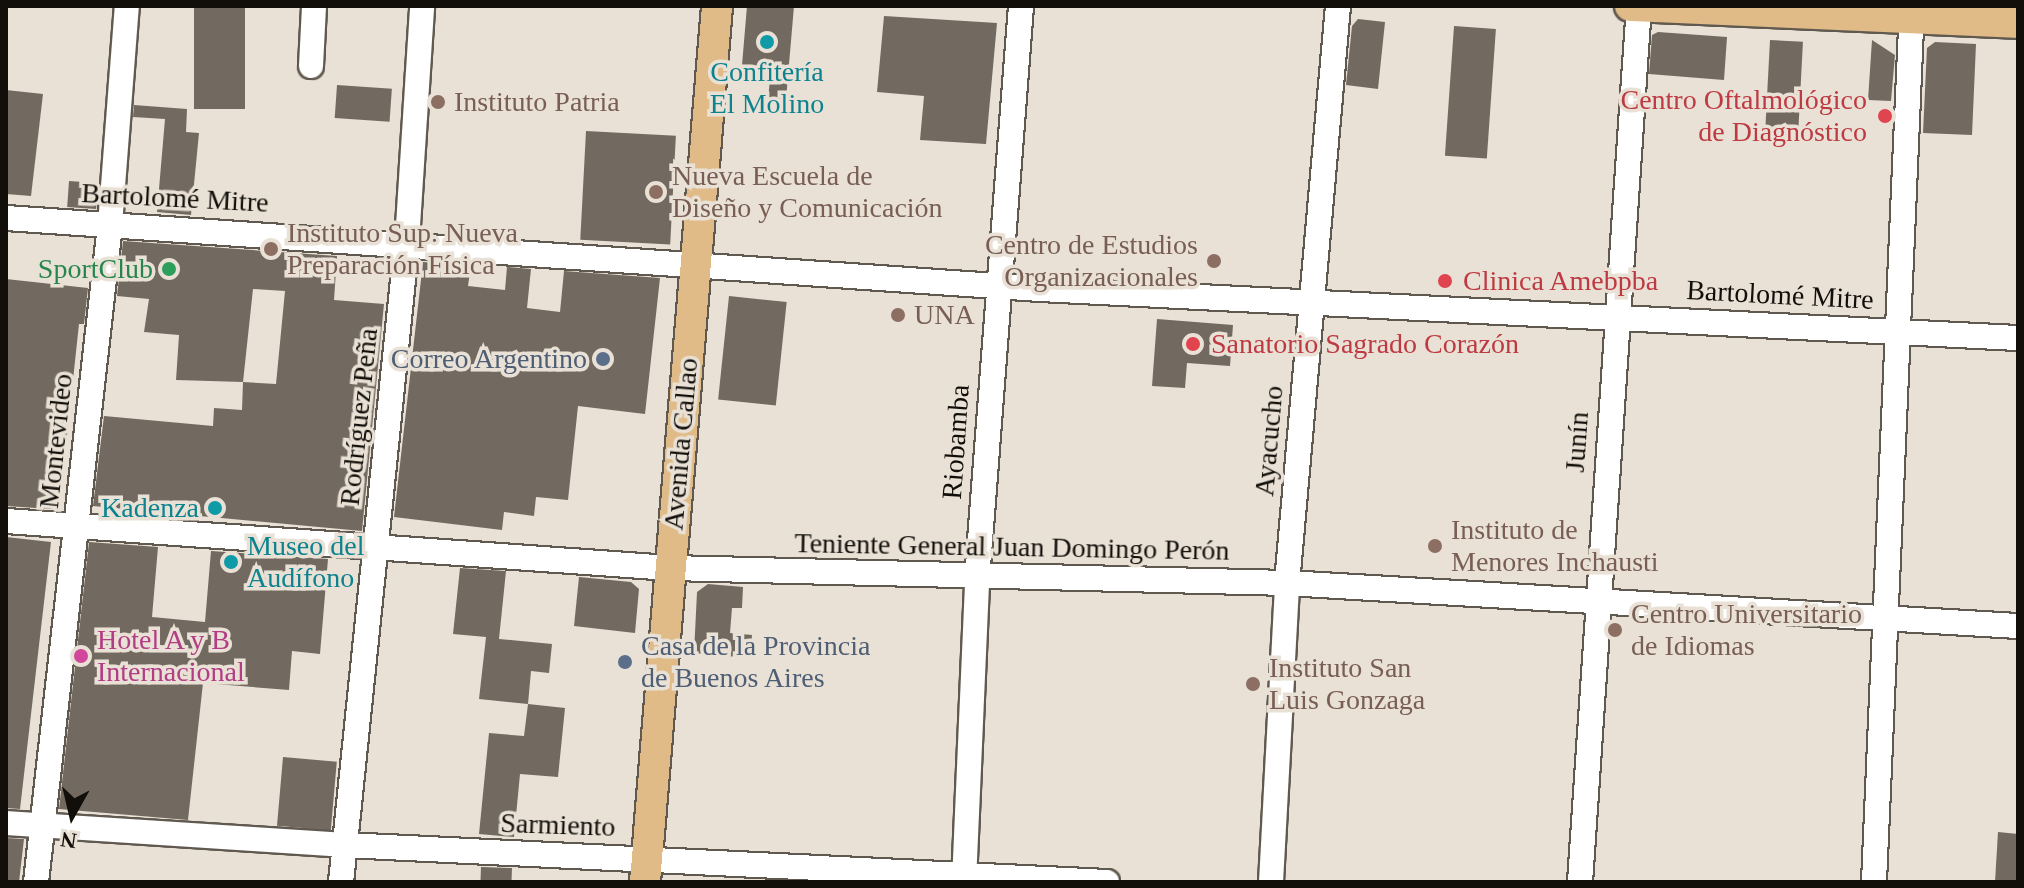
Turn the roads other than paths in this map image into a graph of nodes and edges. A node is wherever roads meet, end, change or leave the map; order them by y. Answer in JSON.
{"nodes":[{"id":1,"x":127,"y":6,"type":"edge"},
{"id":2,"x":314,"y":6,"type":"edge"},
{"id":3,"x":422,"y":6,"type":"edge"},
{"id":4,"x":717,"y":6,"type":"edge"},
{"id":5,"x":1021,"y":6,"type":"edge"},
{"id":6,"x":1338,"y":6,"type":"edge"},
{"id":7,"x":1630,"y":6,"type":"edge"},
{"id":8,"x":1639,"y":6,"type":"edge"},
{"id":9,"x":1912,"y":13,"type":"edge"},
{"id":10,"x":2018,"y":23,"type":"edge"},
{"id":11,"x":311,"y":66,"type":"dead end"},
{"id":12,"x":6,"y":218,"type":"edge"},
{"id":13,"x":110,"y":225,"type":"junction"},
{"id":14,"x":407,"y":241,"type":"junction"},
{"id":15,"x":697,"y":263,"type":"junction"},
{"id":16,"x":996,"y":286,"type":"junction"},
{"id":17,"x":1311,"y":303,"type":"junction"},
{"id":18,"x":1616,"y":317,"type":"junction"},
{"id":19,"x":1898,"y":331,"type":"junction"},
{"id":20,"x":2018,"y":338,"type":"edge"},
{"id":21,"x":6,"y":521,"type":"edge"},
{"id":22,"x":77,"y":525,"type":"junction"},
{"id":23,"x":375,"y":549,"type":"junction"},
{"id":24,"x":670,"y":568,"type":"junction"},
{"id":25,"x":977,"y":579,"type":"junction"},
{"id":26,"x":1287,"y":583,"type":"junction"},
{"id":27,"x":1596,"y":603,"type":"junction"},
{"id":28,"x":1888,"y":617,"type":"junction"},
{"id":29,"x":2018,"y":626,"type":"edge"},
{"id":30,"x":6,"y":823,"type":"edge"},
{"id":31,"x":41,"y":825,"type":"junction"},
{"id":32,"x":345,"y":845,"type":"junction"},
{"id":33,"x":646,"y":870,"type":"edge"},
{"id":34,"x":964,"y":878,"type":"edge"},
{"id":35,"x":36,"y":882,"type":"edge"},
{"id":36,"x":341,"y":882,"type":"edge"},
{"id":37,"x":1107,"y":882,"type":"edge"},
{"id":38,"x":1271,"y":882,"type":"edge"},
{"id":39,"x":1580,"y":882,"type":"edge"},
{"id":40,"x":1874,"y":882,"type":"edge"}],
"edges":[{"from":1,"to":13,"type":"street","name":"Montevideo"},
{"from":2,"to":11,"type":"street"},
{"from":3,"to":14,"type":"street","name":"Rodríguez Peña"},
{"from":4,"to":15,"type":"main road","name":"Avenida Callao"},
{"from":5,"to":16,"type":"street","name":"Riobamba"},
{"from":6,"to":17,"type":"street","name":"Ayacucho"},
{"from":7,"to":8,"type":"main road"},
{"from":8,"to":9,"type":"main road"},
{"from":8,"to":18,"type":"street","name":"Junín"},
{"from":9,"to":10,"type":"main road"},
{"from":9,"to":19,"type":"street"},
{"from":12,"to":13,"type":"street","name":"Bartolomé Mitre"},
{"from":13,"to":14,"type":"street","name":"Bartolomé Mitre"},
{"from":13,"to":22,"type":"street","name":"Montevideo"},
{"from":14,"to":15,"type":"street","name":"Bartolomé Mitre"},
{"from":14,"to":23,"type":"street","name":"Rodríguez Peña"},
{"from":15,"to":16,"type":"street","name":"Bartolomé Mitre"},
{"from":15,"to":24,"type":"main road","name":"Avenida Callao"},
{"from":16,"to":17,"type":"street","name":"Bartolomé Mitre"},
{"from":16,"to":25,"type":"street","name":"Riobamba"},
{"from":17,"to":18,"type":"street","name":"Bartolomé Mitre"},
{"from":17,"to":26,"type":"street","name":"Ayacucho"},
{"from":18,"to":19,"type":"street","name":"Bartolomé Mitre"},
{"from":18,"to":27,"type":"street","name":"Junín"},
{"from":19,"to":20,"type":"street","name":"Bartolomé Mitre"},
{"from":19,"to":28,"type":"street"},
{"from":21,"to":22,"type":"street","name":"Teniente General Juan Domingo Perón"},
{"from":22,"to":23,"type":"street","name":"Teniente General Juan Domingo Perón"},
{"from":22,"to":31,"type":"street","name":"Montevideo"},
{"from":23,"to":24,"type":"street","name":"Teniente General Juan Domingo Perón"},
{"from":23,"to":32,"type":"street","name":"Rodríguez Peña"},
{"from":24,"to":25,"type":"street","name":"Teniente General Juan Domingo Perón"},
{"from":24,"to":33,"type":"main road","name":"Avenida Callao"},
{"from":25,"to":26,"type":"street","name":"Teniente General Juan Domingo Perón"},
{"from":25,"to":34,"type":"street","name":"Riobamba"},
{"from":26,"to":27,"type":"street","name":"Teniente General Juan Domingo Perón"},
{"from":26,"to":38,"type":"street","name":"Ayacucho"},
{"from":27,"to":28,"type":"street","name":"Teniente General Juan Domingo Perón"},
{"from":27,"to":39,"type":"street","name":"Junín"},
{"from":28,"to":29,"type":"street","name":"Teniente General Juan Domingo Perón"},
{"from":28,"to":40,"type":"street"},
{"from":30,"to":31,"type":"street","name":"Sarmiento"},
{"from":31,"to":32,"type":"street","name":"Sarmiento"},
{"from":31,"to":35,"type":"street","name":"Montevideo"},
{"from":32,"to":33,"type":"street","name":"Sarmiento"},
{"from":32,"to":36,"type":"street","name":"Rodríguez Peña"},
{"from":33,"to":34,"type":"street","name":"Sarmiento"},
{"from":34,"to":37,"type":"street","name":"Sarmiento"}]}
